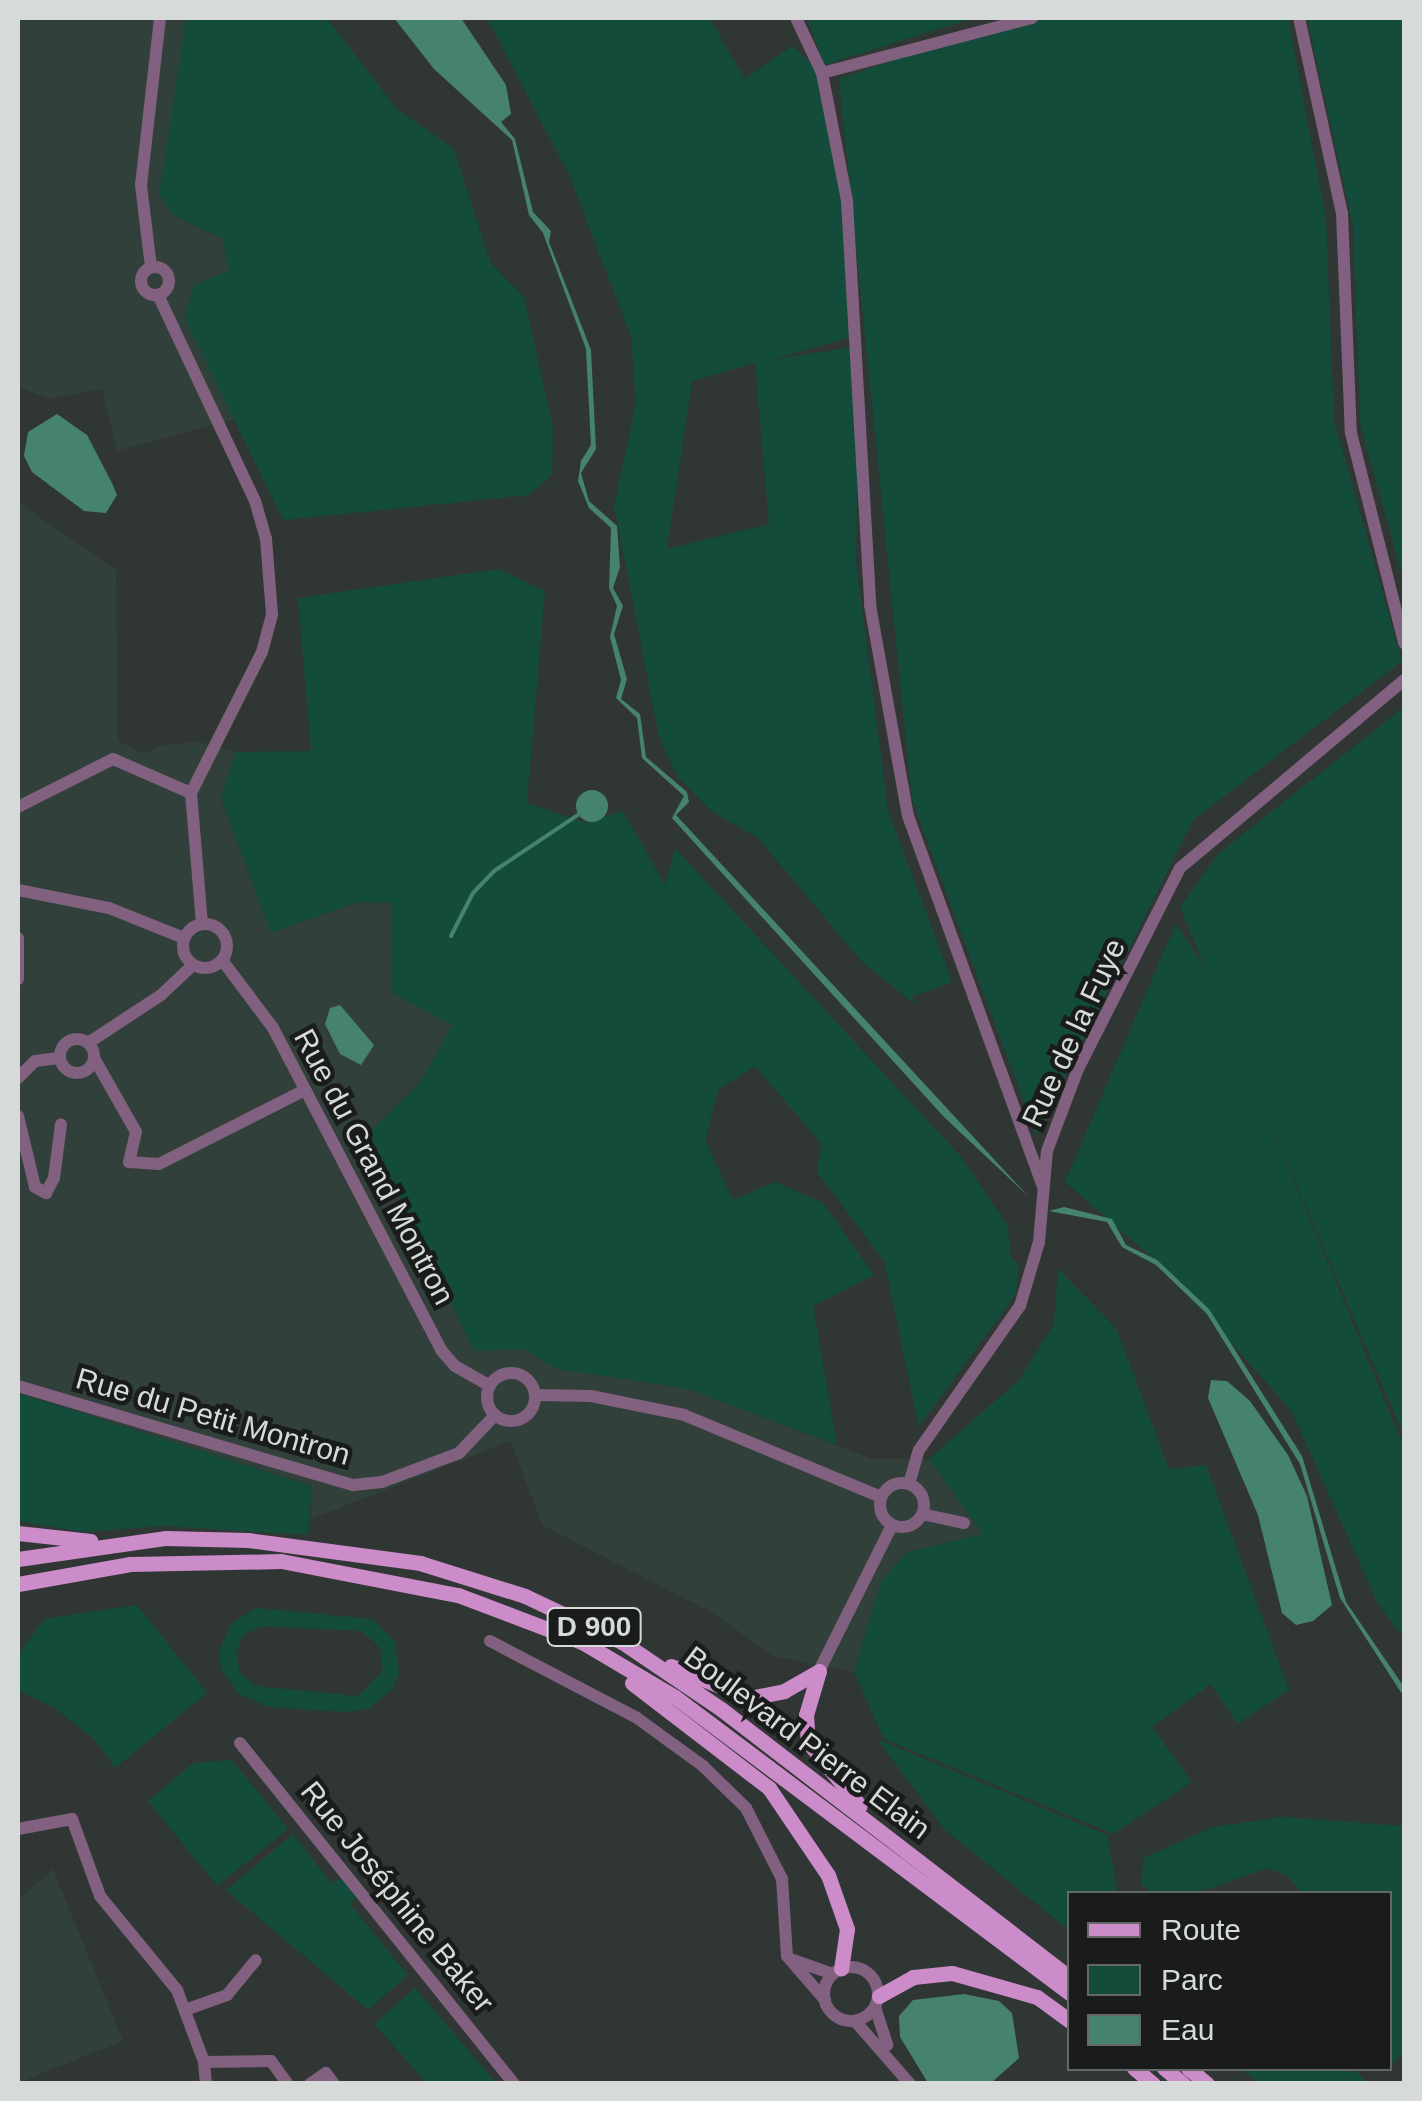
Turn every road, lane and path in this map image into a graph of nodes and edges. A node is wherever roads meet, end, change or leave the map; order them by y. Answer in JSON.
{"nodes":[{"id":1,"x":160,"y":18,"type":"edge"},
{"id":2,"x":796,"y":18,"type":"edge"},
{"id":3,"x":1032,"y":18,"type":"edge"},
{"id":4,"x":1300,"y":18,"type":"edge"},
{"id":5,"x":822,"y":72,"type":"junction"},
{"id":6,"x":1404,"y":643,"type":"edge"},
{"id":7,"x":1404,"y":680,"type":"edge"},
{"id":8,"x":190,"y":793,"type":"junction"},
{"id":9,"x":18,"y":808,"type":"edge"},
{"id":10,"x":18,"y":890,"type":"edge"},
{"id":11,"x":202,"y":924,"type":"junction"},
{"id":12,"x":18,"y":938,"type":"edge"},
{"id":13,"x":184,"y":938,"type":"junction"},
{"id":14,"x":222,"y":960,"type":"junction"},
{"id":15,"x":193,"y":965,"type":"junction"},
{"id":16,"x":18,"y":979,"type":"edge"},
{"id":17,"x":88,"y":1043,"type":"junction"},
{"id":18,"x":60,"y":1058,"type":"junction"},
{"id":19,"x":94,"y":1058,"type":"junction"},
{"id":20,"x":18,"y":1078,"type":"edge"},
{"id":21,"x":304,"y":1090,"type":"junction"},
{"id":22,"x":18,"y":1116,"type":"edge"},
{"id":23,"x":61,"y":1124,"type":"dead end"},
{"id":24,"x":1044,"y":1186,"type":"junction"},
{"id":25,"x":18,"y":1386,"type":"edge"},
{"id":26,"x":490,"y":1386,"type":"junction"},
{"id":27,"x":535,"y":1396,"type":"junction"},
{"id":28,"x":495,"y":1415,"type":"junction"},
{"id":29,"x":909,"y":1484,"type":"junction"},
{"id":30,"x":881,"y":1496,"type":"junction"},
{"id":31,"x":922,"y":1514,"type":"junction"},
{"id":32,"x":964,"y":1523,"type":"dead end"},
{"id":33,"x":892,"y":1525,"type":"junction"},
{"id":34,"x":18,"y":1532,"type":"edge"},
{"id":35,"x":165,"y":1538,"type":"junction"},
{"id":36,"x":18,"y":1559,"type":"edge"},
{"id":37,"x":18,"y":1584,"type":"edge"},
{"id":38,"x":558,"y":1632,"type":"junction"},
{"id":39,"x":490,"y":1640,"type":"dead end"},
{"id":40,"x":622,"y":1642,"type":"junction"},
{"id":41,"x":819,"y":1671,"type":"junction"},
{"id":42,"x":240,"y":1742,"type":"dead end"},
{"id":43,"x":18,"y":1829,"type":"edge"},
{"id":44,"x":889,"y":1838,"type":"junction"},
{"id":45,"x":787,"y":1956,"type":"junction"},
{"id":46,"x":256,"y":1960,"type":"dead end"},
{"id":47,"x":837,"y":1972,"type":"junction"},
{"id":48,"x":1067,"y":1976,"type":"edge"},
{"id":49,"x":1067,"y":1992,"type":"edge"},
{"id":50,"x":825,"y":2000,"type":"junction"},
{"id":51,"x":877,"y":2002,"type":"junction"},
{"id":52,"x":185,"y":2010,"type":"junction"},
{"id":53,"x":1067,"y":2019,"type":"edge"},
{"id":54,"x":854,"y":2022,"type":"junction"},
{"id":55,"x":889,"y":2052,"type":"junction"},
{"id":56,"x":204,"y":2062,"type":"junction"},
{"id":57,"x":206,"y":2084,"type":"edge"},
{"id":58,"x":288,"y":2084,"type":"edge"},
{"id":59,"x":310,"y":2084,"type":"edge"},
{"id":60,"x":334,"y":2084,"type":"edge"},
{"id":61,"x":514,"y":2084,"type":"edge"},
{"id":62,"x":910,"y":2084,"type":"edge"}],
"edges":[{"from":1,"to":8,"type":"street"},
{"from":2,"to":5,"type":"street"},
{"from":3,"to":5,"type":"street"},
{"from":4,"to":6,"type":"street"},
{"from":5,"to":24,"type":"street"},
{"from":7,"to":24,"type":"street","name":"Rue de la Fuye"},
{"from":8,"to":9,"type":"street"},
{"from":8,"to":11,"type":"street"},
{"from":10,"to":13,"type":"street"},
{"from":11,"to":13,"type":"street"},
{"from":11,"to":14,"type":"street"},
{"from":12,"to":16,"type":"street"},
{"from":13,"to":15,"type":"street"},
{"from":14,"to":15,"type":"street"},
{"from":14,"to":21,"type":"street","name":"Rue du Grand Montron"},
{"from":15,"to":17,"type":"street"},
{"from":17,"to":18,"type":"street"},
{"from":17,"to":19,"type":"street"},
{"from":18,"to":19,"type":"street"},
{"from":18,"to":20,"type":"street"},
{"from":19,"to":21,"type":"street"},
{"from":21,"to":26,"type":"street","name":"Rue du Grand Montron"},
{"from":22,"to":23,"type":"street"},
{"from":24,"to":29,"type":"street","name":"Rue de la Fuye"},
{"from":25,"to":28,"type":"street","name":"Rue du Petit Montron"},
{"from":26,"to":27,"type":"street"},
{"from":26,"to":28,"type":"street"},
{"from":27,"to":28,"type":"street"},
{"from":27,"to":30,"type":"street"},
{"from":29,"to":30,"type":"street"},
{"from":29,"to":31,"type":"street"},
{"from":30,"to":33,"type":"street"},
{"from":31,"to":32,"type":"street"},
{"from":31,"to":33,"type":"street"},
{"from":33,"to":41,"type":"street"},
{"from":34,"to":35,"type":"main road","number":"D 900"},
{"from":35,"to":36,"type":"main road","name":"Boulevard Pierre Elain","number":"D 900"},
{"from":35,"to":40,"type":"main road","name":"Boulevard Pierre Elain","number":"D 900"},
{"from":37,"to":38,"type":"main road","name":"Boulevard Pierre Elain","number":"D 900"},
{"from":38,"to":47,"type":"main road"},
{"from":38,"to":49,"type":"main road","name":"Boulevard Pierre Elain","number":"D 900"},
{"from":39,"to":45,"type":"street"},
{"from":40,"to":41,"type":"main road"},
{"from":40,"to":44,"type":"main road","name":"Boulevard Pierre Elain","number":"D 900"},
{"from":41,"to":44,"type":"main road"},
{"from":42,"to":61,"type":"street","name":"Rue Joséphine Baker"},
{"from":43,"to":52,"type":"street"},
{"from":44,"to":48,"type":"main road","name":"Boulevard Pierre Elain","number":"D 900"},
{"from":45,"to":47,"type":"street"},
{"from":45,"to":50,"type":"street"},
{"from":46,"to":52,"type":"street"},
{"from":47,"to":50,"type":"street"},
{"from":47,"to":51,"type":"street"},
{"from":50,"to":54,"type":"street"},
{"from":51,"to":53,"type":"main road"},
{"from":51,"to":54,"type":"street"},
{"from":51,"to":55,"type":"street"},
{"from":52,"to":56,"type":"street"},
{"from":54,"to":55,"type":"street"},
{"from":55,"to":62,"type":"street"},
{"from":56,"to":57,"type":"street"},
{"from":56,"to":58,"type":"street"},
{"from":59,"to":60,"type":"street"}]}
